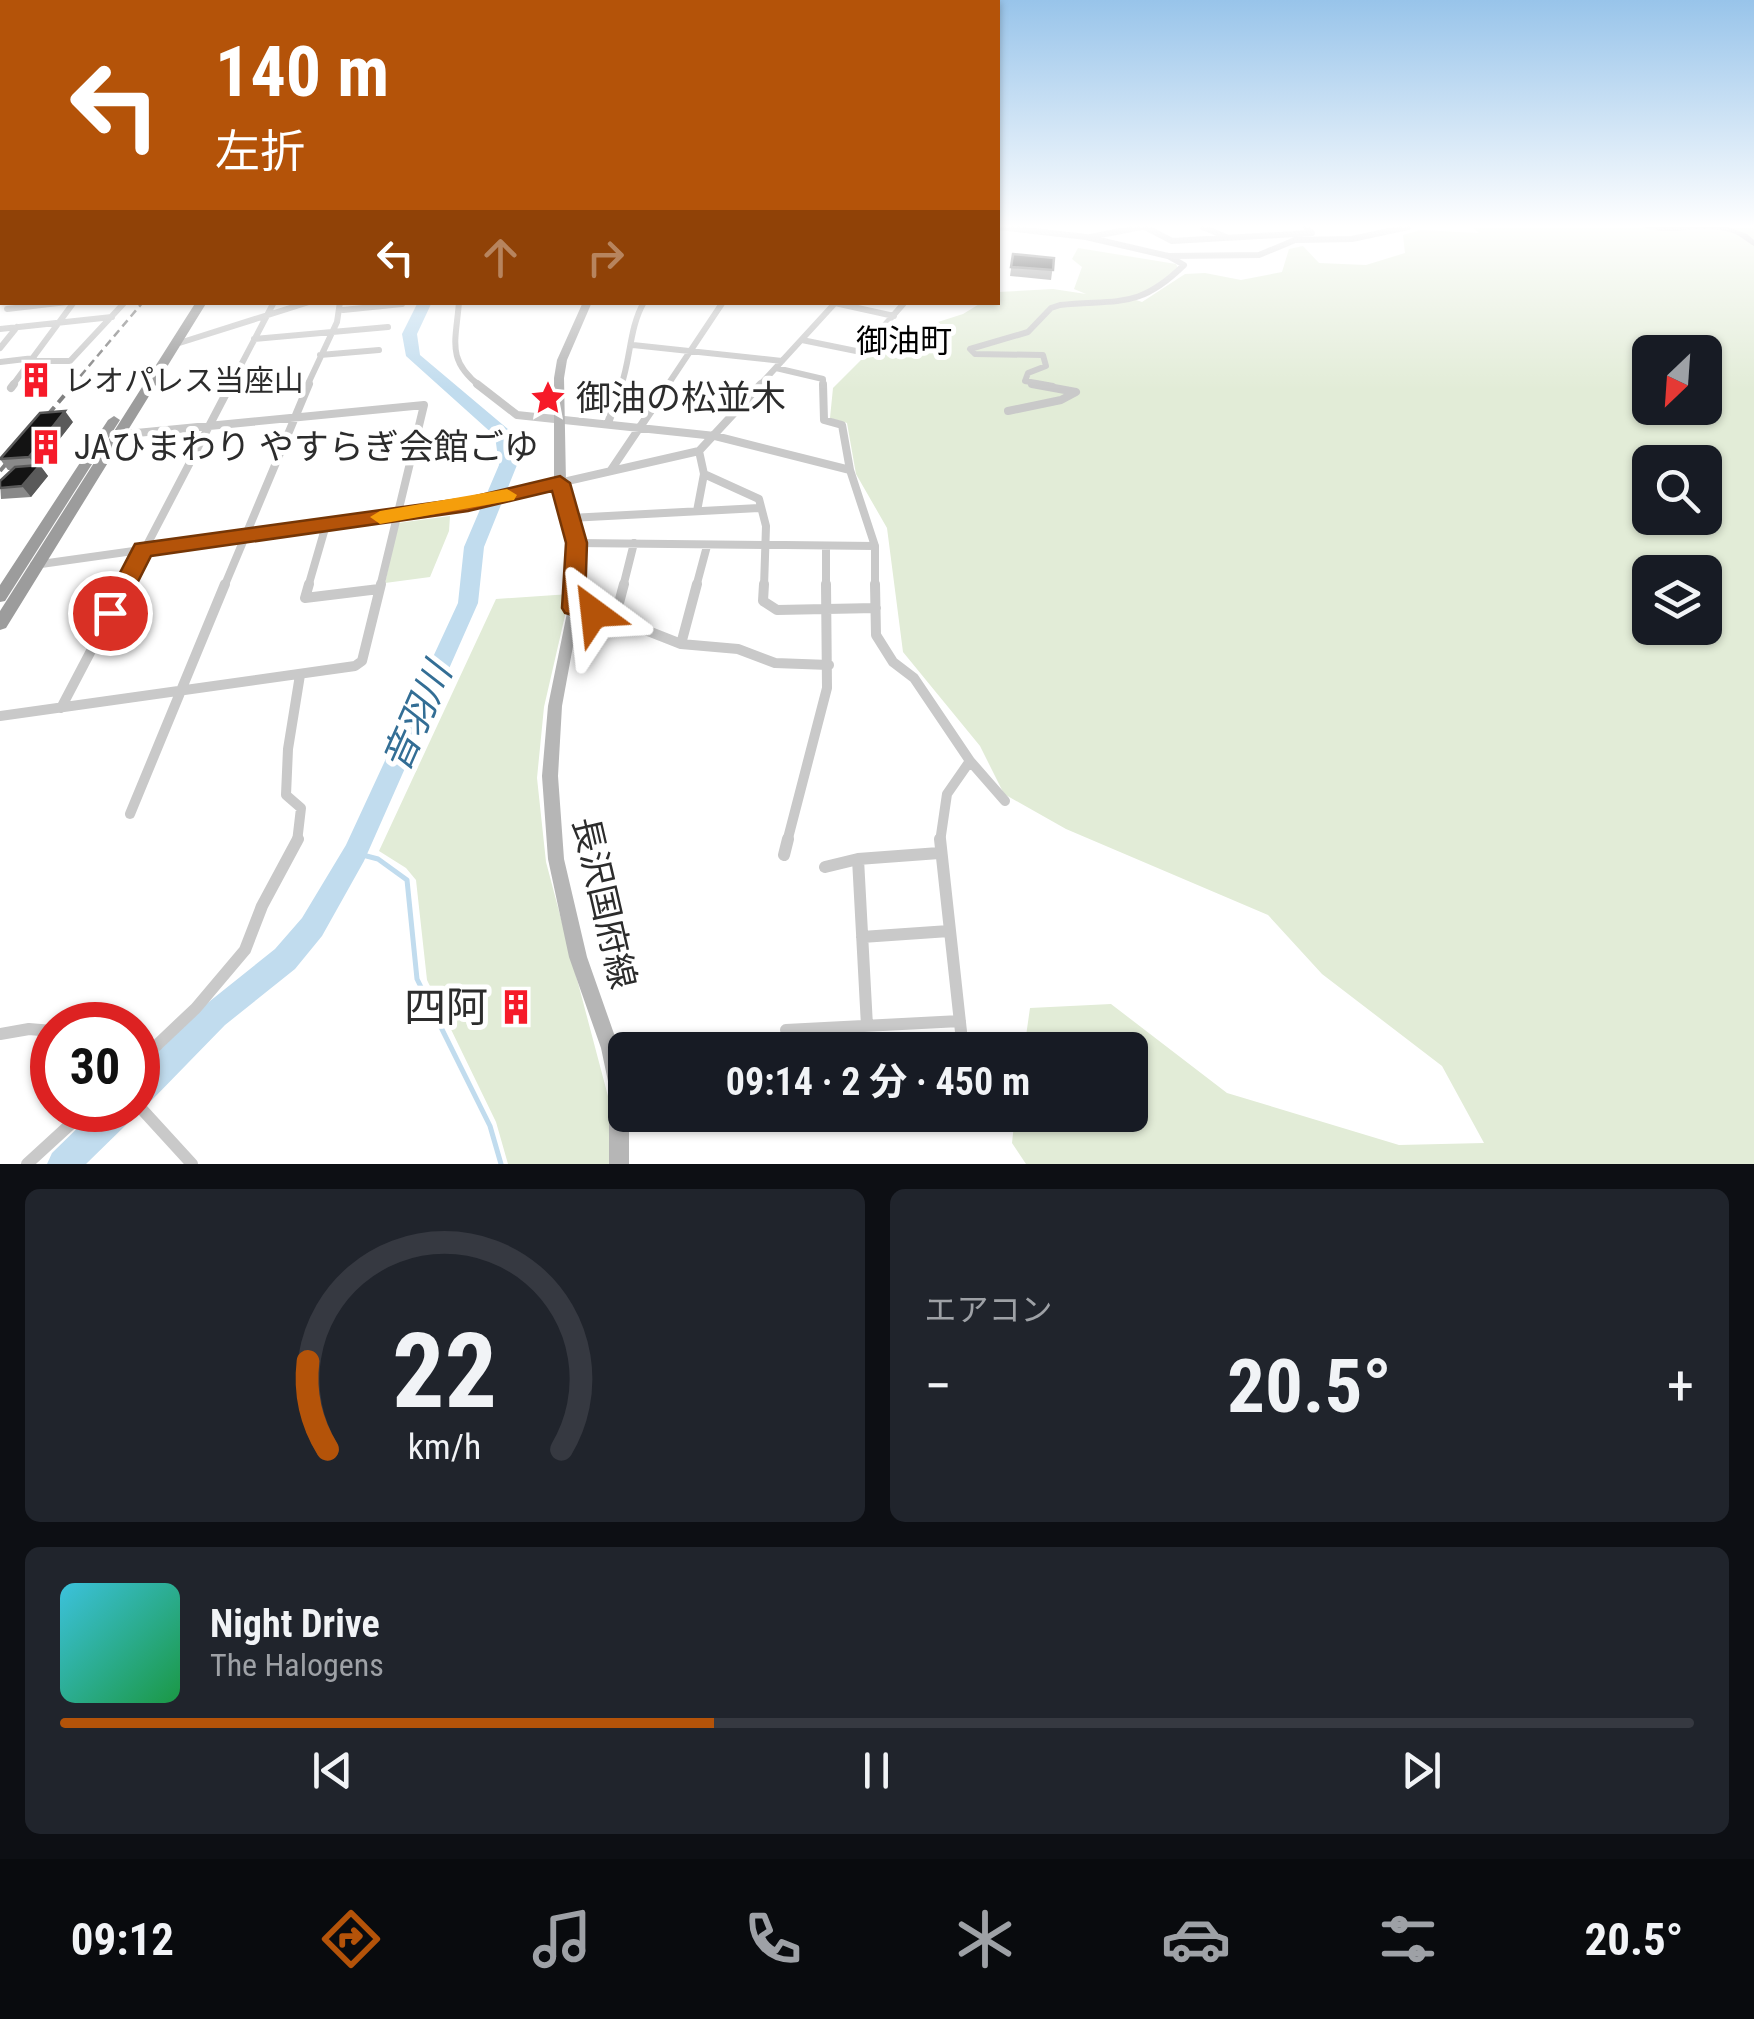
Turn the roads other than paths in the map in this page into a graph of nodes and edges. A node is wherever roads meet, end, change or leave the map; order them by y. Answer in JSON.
{"nodes":[{"id":1,"x":1166,"y":281,"type":"edge"},
{"id":2,"x":69,"y":305,"type":"edge"},
{"id":3,"x":123,"y":305,"type":"edge"},
{"id":4,"x":192,"y":305,"type":"edge"},
{"id":5,"x":200,"y":305,"type":"edge"},
{"id":6,"x":272,"y":305,"type":"edge"},
{"id":7,"x":301,"y":305,"type":"edge"},
{"id":8,"x":372,"y":305,"type":"edge"},
{"id":9,"x":459,"y":305,"type":"edge"},
{"id":10,"x":587,"y":305,"type":"edge"},
{"id":11,"x":642,"y":305,"type":"edge"},
{"id":12,"x":721,"y":305,"type":"edge"},
{"id":13,"x":834,"y":305,"type":"edge"},
{"id":14,"x":845,"y":305,"type":"edge"},
{"id":15,"x":903,"y":305,"type":"edge"},
{"id":16,"x":9,"y":306,"type":"edge"},
{"id":17,"x":341,"y":306,"type":"edge"},
{"id":18,"x":894,"y":316,"type":"junction"},
{"id":19,"x":113,"y":317,"type":"junction"},
{"id":20,"x":0,"y":318,"type":"edge"},
{"id":21,"x":264,"y":319,"type":"junction"},
{"id":22,"x":60,"y":322,"type":"junction"},
{"id":23,"x":17,"y":327,"type":"junction"},
{"id":24,"x":0,"y":328,"type":"edge"},
{"id":25,"x":388,"y":328,"type":"dead end"},
{"id":26,"x":331,"y":332,"type":"junction"},
{"id":27,"x":254,"y":339,"type":"junction"},
{"id":28,"x":802,"y":340,"type":"junction"},
{"id":29,"x":174,"y":345,"type":"junction"},
{"id":30,"x":633,"y":345,"type":"junction"},
{"id":31,"x":0,"y":348,"type":"edge"},
{"id":32,"x":379,"y":350,"type":"dead end"},
{"id":33,"x":690,"y":350,"type":"junction"},
{"id":34,"x":320,"y":355,"type":"junction"},
{"id":35,"x":33,"y":360,"type":"junction"},
{"id":36,"x":0,"y":362,"type":"edge"},
{"id":37,"x":779,"y":364,"type":"junction"},
{"id":38,"x":11,"y":388,"type":"dead end"},
{"id":39,"x":1008,"y":411,"type":"dead end"},
{"id":40,"x":294,"y":417,"type":"junction"},
{"id":41,"x":561,"y":418,"type":"junction"},
{"id":42,"x":608,"y":423,"type":"junction"},
{"id":43,"x":208,"y":426,"type":"junction"},
{"id":44,"x":638,"y":426,"type":"junction"},
{"id":45,"x":116,"y":435,"type":"junction"},
{"id":46,"x":715,"y":436,"type":"junction"},
{"id":47,"x":699,"y":451,"type":"junction"},
{"id":48,"x":610,"y":470,"type":"junction"},
{"id":49,"x":850,"y":470,"type":"junction"},
{"id":50,"x":704,"y":474,"type":"junction"},
{"id":51,"x":560,"y":483,"type":"junction"},
{"id":52,"x":759,"y":508,"type":"junction"},
{"id":53,"x":697,"y":512,"type":"junction"},
{"id":54,"x":396,"y":515,"type":"junction"},
{"id":55,"x":570,"y":518,"type":"junction"},
{"id":56,"x":326,"y":525,"type":"junction"},
{"id":57,"x":244,"y":536,"type":"junction"},
{"id":58,"x":576,"y":543,"type":"junction"},
{"id":59,"x":634,"y":544,"type":"junction"},
{"id":60,"x":708,"y":546,"type":"junction"},
{"id":61,"x":766,"y":546,"type":"junction"},
{"id":62,"x":826,"y":546,"type":"junction"},
{"id":63,"x":875,"y":546,"type":"junction"},
{"id":64,"x":143,"y":549,"type":"junction"},
{"id":65,"x":38,"y":564,"type":"junction"},
{"id":66,"x":19,"y":567,"type":"junction"},
{"id":67,"x":380,"y":589,"type":"junction"},
{"id":68,"x":0,"y":598,"type":"edge"},
{"id":69,"x":574,"y":608,"type":"junction"},
{"id":70,"x":876,"y":608,"type":"junction"},
{"id":71,"x":827,"y":610,"type":"junction"},
{"id":72,"x":615,"y":618,"type":"junction"},
{"id":73,"x":0,"y":624,"type":"edge"},
{"id":74,"x":682,"y":644,"type":"junction"},
{"id":75,"x":829,"y":665,"type":"junction"},
{"id":76,"x":300,"y":675,"type":"junction"},
{"id":77,"x":183,"y":690,"type":"junction"},
{"id":78,"x":62,"y":708,"type":"junction"},
{"id":79,"x":0,"y":716,"type":"edge"},
{"id":80,"x":970,"y":761,"type":"junction"},
{"id":81,"x":1005,"y":801,"type":"dead end"},
{"id":82,"x":130,"y":814,"type":"dead end"},
{"id":83,"x":939,"y":852,"type":"junction"},
{"id":84,"x":784,"y":855,"type":"dead end"},
{"id":85,"x":858,"y":859,"type":"junction"},
{"id":86,"x":825,"y":867,"type":"dead end"},
{"id":87,"x":949,"y":932,"type":"junction"},
{"id":88,"x":862,"y":937,"type":"junction"},
{"id":89,"x":960,"y":1021,"type":"junction"},
{"id":90,"x":867,"y":1026,"type":"junction"},
{"id":91,"x":30,"y":1029,"type":"edge"},
{"id":92,"x":786,"y":1030,"type":"dead end"},
{"id":93,"x":962,"y":1032,"type":"edge"},
{"id":94,"x":0,"y":1034,"type":"edge"},
{"id":95,"x":160,"y":1042,"type":"edge"},
{"id":96,"x":160,"y":1128,"type":"edge"},
{"id":97,"x":62,"y":1132,"type":"edge"},
{"id":98,"x":27,"y":1164,"type":"edge"},
{"id":99,"x":192,"y":1164,"type":"edge"},
{"id":100,"x":619,"y":1164,"type":"edge"}],
"edges":[{"from":1,"to":39,"type":"street"},
{"from":2,"to":22,"type":"street"},
{"from":3,"to":19,"type":"street"},
{"from":4,"to":66,"type":"highway"},
{"from":5,"to":29,"type":"highway"},
{"from":6,"to":21,"type":"street"},
{"from":7,"to":21,"type":"street"},
{"from":8,"to":17,"type":"street"},
{"from":9,"to":41,"type":"street"},
{"from":10,"to":41,"type":"main road","name":"長沢国府線"},
{"from":11,"to":30,"type":"street"},
{"from":12,"to":33,"type":"street"},
{"from":13,"to":28,"type":"street"},
{"from":14,"to":18,"type":"street"},
{"from":15,"to":18,"type":"street"},
{"from":16,"to":20,"type":"street"},
{"from":17,"to":26,"type":"street"},
{"from":18,"to":28,"type":"street"},
{"from":19,"to":22,"type":"street"},
{"from":19,"to":35,"type":"street"},
{"from":21,"to":27,"type":"street"},
{"from":21,"to":29,"type":"street"},
{"from":22,"to":23,"type":"street"},
{"from":22,"to":35,"type":"street"},
{"from":23,"to":24,"type":"street"},
{"from":23,"to":31,"type":"street"},
{"from":25,"to":26,"type":"street"},
{"from":26,"to":27,"type":"street"},
{"from":26,"to":34,"type":"street"},
{"from":27,"to":43,"type":"street"},
{"from":28,"to":37,"type":"street"},
{"from":29,"to":45,"type":"highway"},
{"from":30,"to":33,"type":"street"},
{"from":30,"to":42,"type":"street"},
{"from":32,"to":34,"type":"street"},
{"from":33,"to":37,"type":"street"},
{"from":33,"to":44,"type":"street"},
{"from":34,"to":40,"type":"street"},
{"from":35,"to":36,"type":"street"},
{"from":35,"to":38,"type":"street"},
{"from":37,"to":46,"type":"street"},
{"from":37,"to":49,"type":"street"},
{"from":40,"to":43,"type":"street"},
{"from":40,"to":54,"type":"street"},
{"from":40,"to":57,"type":"street"},
{"from":41,"to":42,"type":"street"},
{"from":41,"to":51,"type":"main road","name":"長沢国府線"},
{"from":42,"to":44,"type":"street"},
{"from":43,"to":45,"type":"street"},
{"from":43,"to":64,"type":"street"},
{"from":44,"to":46,"type":"street"},
{"from":44,"to":48,"type":"street"},
{"from":45,"to":65,"type":"highway"},
{"from":46,"to":47,"type":"street"},
{"from":46,"to":49,"type":"street"},
{"from":47,"to":48,"type":"street"},
{"from":47,"to":50,"type":"street"},
{"from":48,"to":51,"type":"street"},
{"from":49,"to":63,"type":"street"},
{"from":50,"to":52,"type":"street"},
{"from":50,"to":53,"type":"street"},
{"from":51,"to":54,"type":"street"},
{"from":51,"to":55,"type":"main road","name":"長沢国府線"},
{"from":52,"to":53,"type":"street"},
{"from":52,"to":61,"type":"street"},
{"from":53,"to":55,"type":"street"},
{"from":54,"to":56,"type":"street"},
{"from":54,"to":67,"type":"street"},
{"from":55,"to":58,"type":"main road","name":"長沢国府線"},
{"from":56,"to":57,"type":"street"},
{"from":56,"to":67,"type":"street"},
{"from":57,"to":64,"type":"street"},
{"from":57,"to":77,"type":"street"},
{"from":58,"to":59,"type":"street"},
{"from":58,"to":69,"type":"main road","name":"長沢国府線"},
{"from":59,"to":60,"type":"street"},
{"from":59,"to":72,"type":"street"},
{"from":60,"to":61,"type":"street"},
{"from":60,"to":74,"type":"street"},
{"from":61,"to":62,"type":"street"},
{"from":61,"to":71,"type":"street"},
{"from":62,"to":63,"type":"street"},
{"from":62,"to":71,"type":"street"},
{"from":63,"to":70,"type":"street"},
{"from":64,"to":65,"type":"street"},
{"from":64,"to":78,"type":"street"},
{"from":65,"to":66,"type":"street"},
{"from":65,"to":73,"type":"highway"},
{"from":66,"to":68,"type":"highway"},
{"from":67,"to":76,"type":"street"},
{"from":69,"to":72,"type":"street"},
{"from":69,"to":100,"type":"main road","name":"長沢国府線"},
{"from":70,"to":71,"type":"street"},
{"from":70,"to":80,"type":"street"},
{"from":71,"to":75,"type":"street"},
{"from":72,"to":74,"type":"street"},
{"from":74,"to":75,"type":"street"},
{"from":75,"to":84,"type":"street"},
{"from":76,"to":77,"type":"street"},
{"from":76,"to":95,"type":"street"},
{"from":77,"to":78,"type":"street"},
{"from":77,"to":82,"type":"street"},
{"from":78,"to":79,"type":"street"},
{"from":80,"to":81,"type":"street"},
{"from":80,"to":83,"type":"street"},
{"from":83,"to":85,"type":"street"},
{"from":83,"to":87,"type":"street"},
{"from":85,"to":86,"type":"street"},
{"from":85,"to":88,"type":"street"},
{"from":87,"to":88,"type":"street"},
{"from":87,"to":89,"type":"street"},
{"from":88,"to":90,"type":"street"},
{"from":89,"to":90,"type":"street"},
{"from":89,"to":93,"type":"street"},
{"from":90,"to":92,"type":"street"},
{"from":91,"to":94,"type":"street"},
{"from":96,"to":99,"type":"street"},
{"from":97,"to":98,"type":"street"}]}
